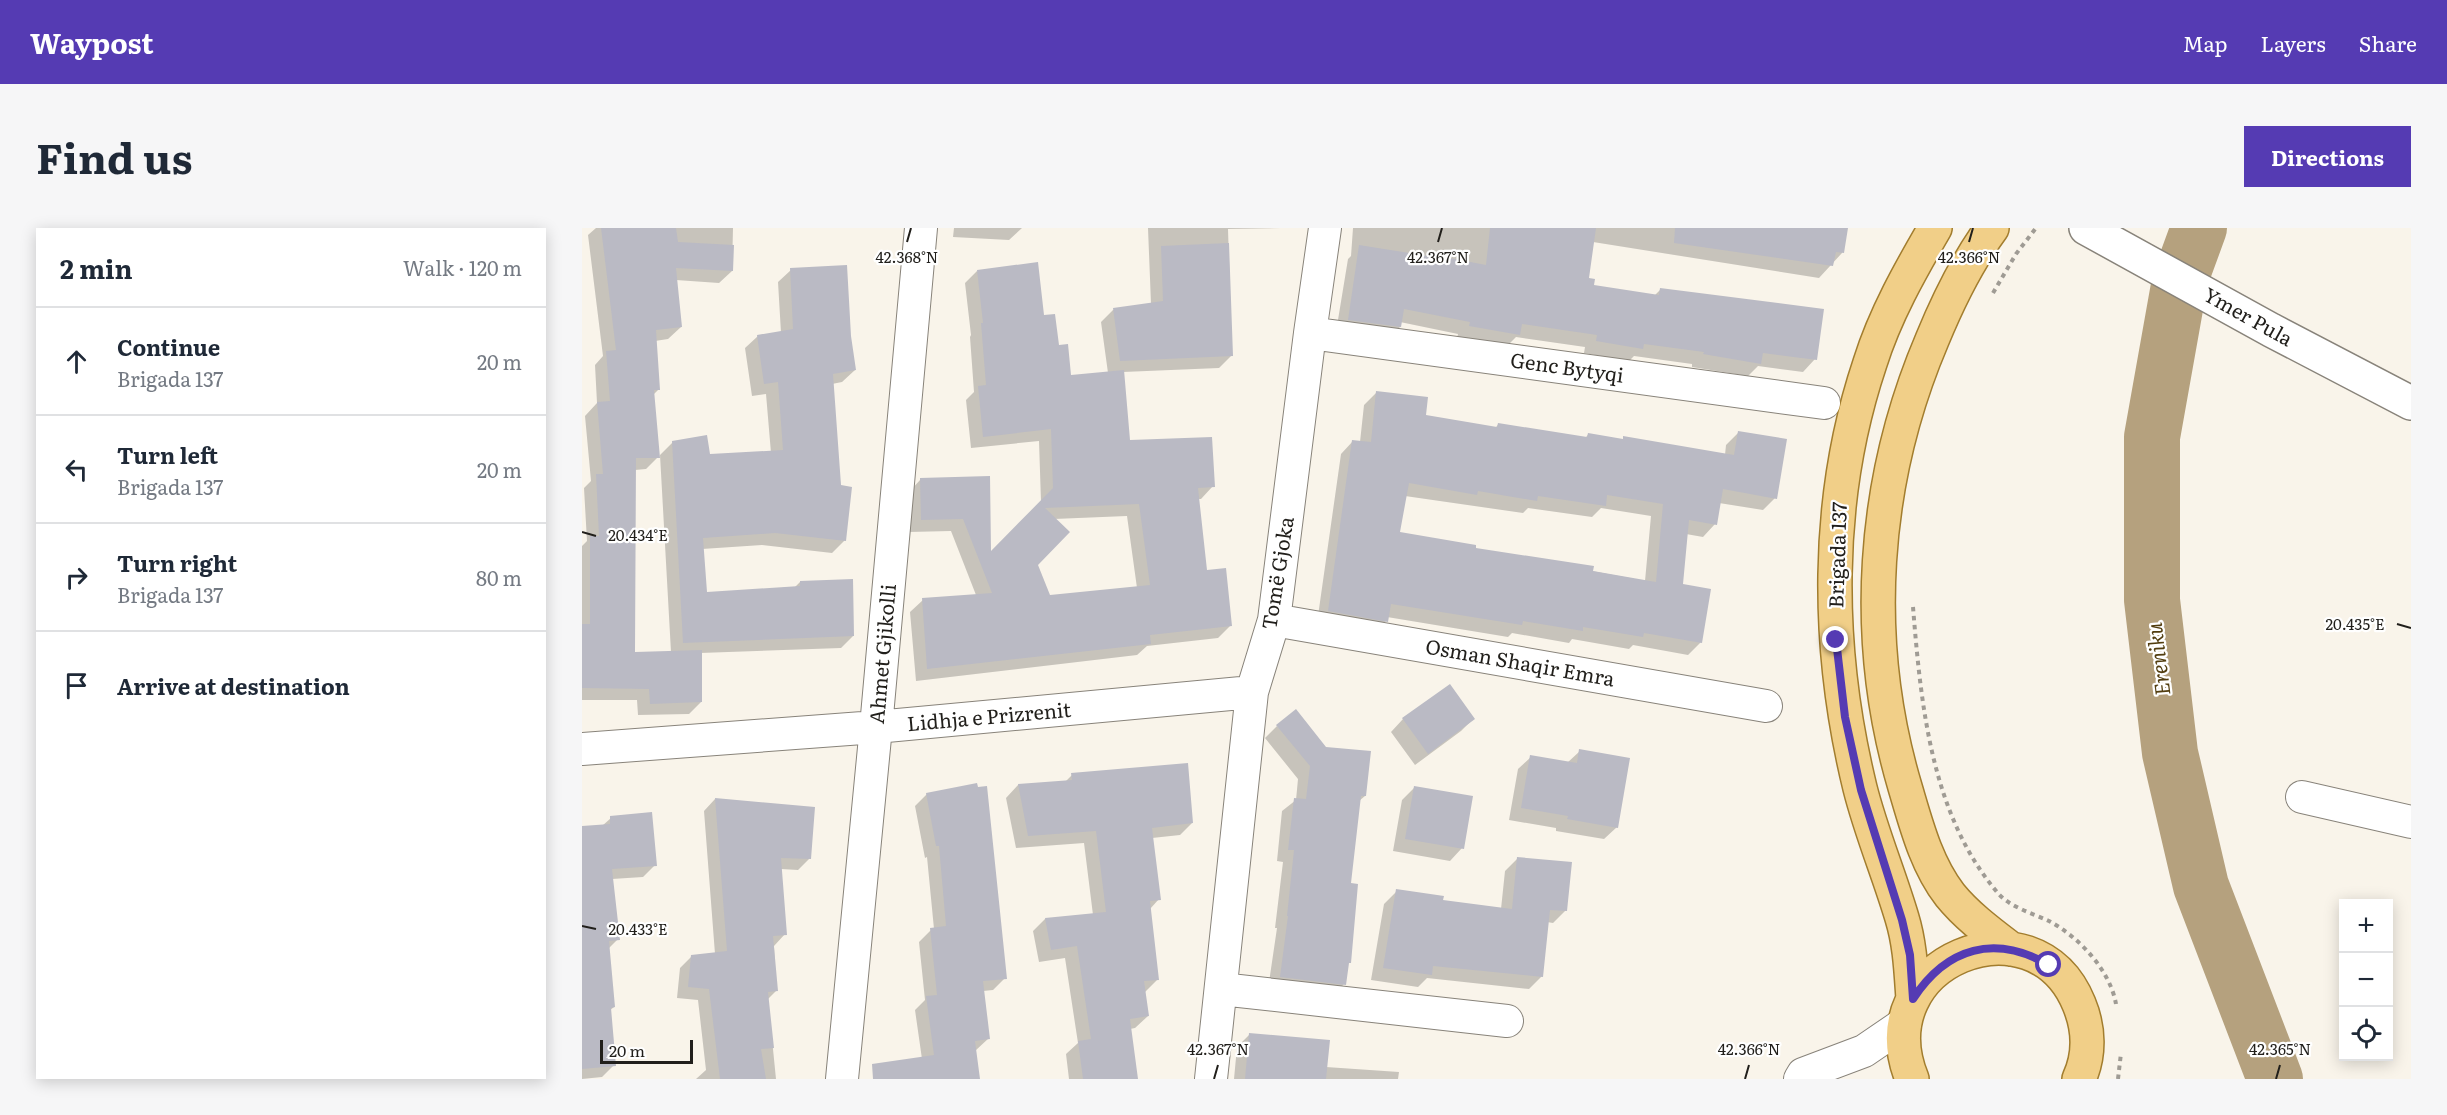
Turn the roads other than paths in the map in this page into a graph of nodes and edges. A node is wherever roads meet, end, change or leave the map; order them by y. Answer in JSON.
{"nodes":[{"id":1,"x":921,"y":228,"type":"edge"},
{"id":2,"x":1325,"y":228,"type":"edge"},
{"id":3,"x":1935,"y":228,"type":"edge"},
{"id":4,"x":1992,"y":228,"type":"edge"},
{"id":5,"x":2089,"y":230,"type":"edge"},
{"id":6,"x":1310,"y":333,"type":"junction"},
{"id":7,"x":1824,"y":403,"type":"dead end"},
{"id":8,"x":2411,"y":403,"type":"edge"},
{"id":9,"x":1274,"y":620,"type":"junction"},
{"id":10,"x":1252,"y":692,"type":"junction"},
{"id":11,"x":1766,"y":706,"type":"dead end"},
{"id":12,"x":876,"y":727,"type":"junction"},
{"id":13,"x":582,"y":749,"type":"edge"},
{"id":14,"x":2302,"y":797,"type":"dead end"},
{"id":15,"x":2411,"y":822,"type":"edge"},
{"id":16,"x":2011,"y":949,"type":"junction"},
{"id":17,"x":1221,"y":989,"type":"junction"},
{"id":18,"x":1909,"y":1011,"type":"junction"},
{"id":19,"x":1507,"y":1021,"type":"dead end"},
{"id":20,"x":2080,"y":1078,"type":"edge"},
{"id":21,"x":842,"y":1079,"type":"edge"},
{"id":22,"x":1211,"y":1079,"type":"edge"},
{"id":23,"x":1800,"y":1079,"type":"edge"},
{"id":24,"x":1912,"y":1079,"type":"edge"}],
"edges":[{"from":1,"to":12,"type":"street","name":"Ahmet Gjikolli"},
{"from":2,"to":6,"type":"street","name":"Tomë Gjoka"},
{"from":3,"to":18,"type":"main road","name":"Brigada 137"},
{"from":4,"to":16,"type":"main road","name":"Brigada 137"},
{"from":5,"to":8,"type":"street","name":"Ymer Pula"},
{"from":6,"to":7,"type":"street","name":"Genc Bytyqi"},
{"from":6,"to":9,"type":"street","name":"Tomë Gjoka"},
{"from":9,"to":10,"type":"street","name":"Tomë Gjoka"},
{"from":9,"to":11,"type":"street","name":"Osman Shaqir Emra"},
{"from":10,"to":12,"type":"street","name":"Lidhja e Prizrenit"},
{"from":10,"to":17,"type":"street","name":"Tomë Gjoka"},
{"from":12,"to":13,"type":"street","name":"Lidhja e Prizrenit"},
{"from":12,"to":21,"type":"street","name":"Ahmet Gjikolli"},
{"from":14,"to":15,"type":"street"},
{"from":16,"to":18,"type":"main road","name":"Brigada 137"},
{"from":16,"to":20,"type":"main road","name":"Brigada 137"},
{"from":17,"to":19,"type":"street"},
{"from":17,"to":22,"type":"street","name":"Tomë Gjoka"},
{"from":18,"to":23,"type":"street"},
{"from":18,"to":24,"type":"main road","name":"Brigada 137"}]}
